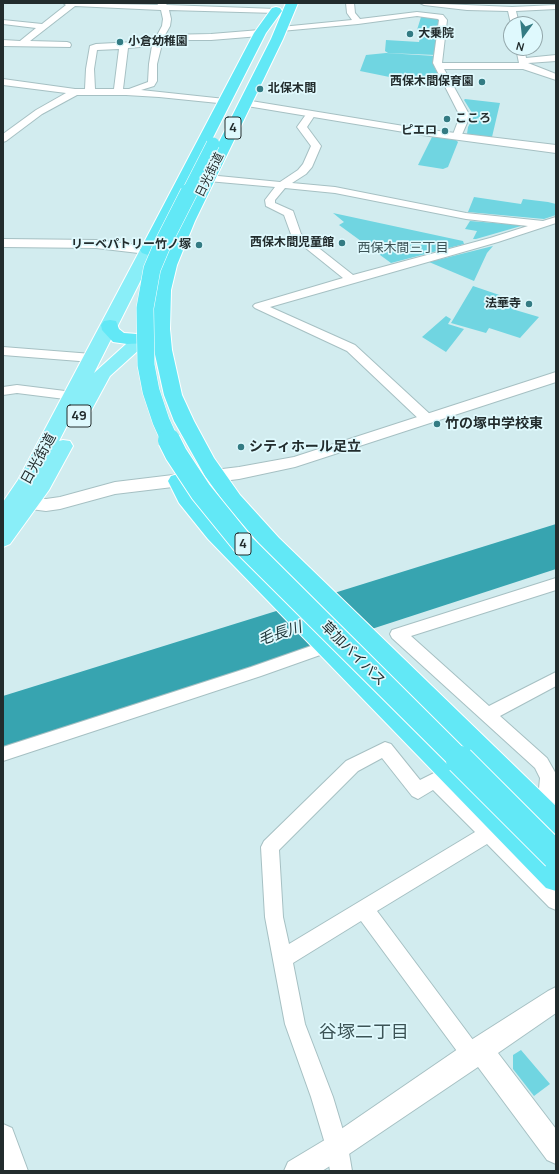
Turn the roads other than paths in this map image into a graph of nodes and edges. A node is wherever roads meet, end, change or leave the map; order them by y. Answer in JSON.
{"nodes":[{"id":1,"x":70,"y":3,"type":"edge"},
{"id":2,"x":292,"y":3,"type":"edge"},
{"id":3,"x":350,"y":3,"type":"edge"},
{"id":4,"x":423,"y":3,"type":"edge"},
{"id":5,"x":163,"y":5,"type":"edge"},
{"id":6,"x":278,"y":7,"type":"edge"},
{"id":7,"x":556,"y":7,"type":"edge"},
{"id":8,"x":217,"y":9,"type":"edge"},
{"id":9,"x":512,"y":9,"type":"junction"},
{"id":10,"x":417,"y":14,"type":"junction"},
{"id":11,"x":513,"y":16,"type":"edge"},
{"id":12,"x":3,"y":22,"type":"edge"},
{"id":13,"x":358,"y":22,"type":"junction"},
{"id":14,"x":44,"y":27,"type":"junction"},
{"id":15,"x":281,"y":30,"type":"junction"},
{"id":16,"x":260,"y":33,"type":"junction"},
{"id":17,"x":159,"y":40,"type":"junction"},
{"id":18,"x":3,"y":43,"type":"edge"},
{"id":19,"x":21,"y":44,"type":"junction"},
{"id":20,"x":67,"y":45,"type":"dead end"},
{"id":21,"x":124,"y":46,"type":"junction"},
{"id":22,"x":522,"y":56,"type":"edge"},
{"id":23,"x":556,"y":58,"type":"edge"},
{"id":24,"x":523,"y":63,"type":"junction"},
{"id":25,"x":438,"y":66,"type":"junction"},
{"id":26,"x":556,"y":77,"type":"edge"},
{"id":27,"x":3,"y":82,"type":"edge"},
{"id":28,"x":75,"y":92,"type":"junction"},
{"id":29,"x":122,"y":92,"type":"junction"},
{"id":30,"x":90,"y":93,"type":"junction"},
{"id":31,"x":225,"y":102,"type":"junction"},
{"id":32,"x":245,"y":104,"type":"junction"},
{"id":33,"x":310,"y":115,"type":"junction"},
{"id":34,"x":457,"y":137,"type":"junction"},
{"id":35,"x":3,"y":139,"type":"edge"},
{"id":36,"x":213,"y":144,"type":"joint"},
{"id":37,"x":556,"y":149,"type":"edge"},
{"id":38,"x":208,"y":178,"type":"junction"},
{"id":39,"x":281,"y":186,"type":"junction"},
{"id":40,"x":556,"y":220,"type":"edge"},
{"id":41,"x":544,"y":224,"type":"junction"},
{"id":42,"x":3,"y":243,"type":"edge"},
{"id":43,"x":148,"y":250,"type":"junction"},
{"id":44,"x":173,"y":253,"type":"junction"},
{"id":45,"x":351,"y":279,"type":"junction"},
{"id":46,"x":161,"y":307,"type":"junction"},
{"id":47,"x":110,"y":325,"type":"junction"},
{"id":48,"x":142,"y":338,"type":"junction"},
{"id":49,"x":3,"y":351,"type":"edge"},
{"id":50,"x":92,"y":358,"type":"junction"},
{"id":51,"x":556,"y":377,"type":"edge"},
{"id":52,"x":3,"y":391,"type":"edge"},
{"id":53,"x":73,"y":396,"type":"junction"},
{"id":54,"x":427,"y":420,"type":"junction"},
{"id":55,"x":215,"y":476,"type":"junction"},
{"id":56,"x":178,"y":481,"type":"junction"},
{"id":57,"x":16,"y":507,"type":"edge"},
{"id":58,"x":3,"y":539,"type":"edge"},
{"id":59,"x":556,"y":584,"type":"edge"},
{"id":60,"x":366,"y":636,"type":"junction"},
{"id":61,"x":326,"y":647,"type":"junction"},
{"id":62,"x":556,"y":678,"type":"edge"},
{"id":63,"x":488,"y":715,"type":"junction"},
{"id":64,"x":3,"y":754,"type":"edge"},
{"id":65,"x":556,"y":796,"type":"edge"},
{"id":66,"x":556,"y":823,"type":"edge"},
{"id":67,"x":489,"y":833,"type":"junction"},
{"id":68,"x":556,"y":856,"type":"edge"},
{"id":69,"x":556,"y":879,"type":"edge"},
{"id":70,"x":556,"y":901,"type":"edge"},
{"id":71,"x":364,"y":909,"type":"junction"},
{"id":72,"x":282,"y":958,"type":"junction"},
{"id":73,"x":556,"y":999,"type":"edge"},
{"id":74,"x":476,"y":1052,"type":"junction"},
{"id":75,"x":3,"y":1137,"type":"edge"},
{"id":76,"x":556,"y":1151,"type":"edge"},
{"id":77,"x":339,"y":1159,"type":"edge"},
{"id":78,"x":15,"y":1171,"type":"edge"},
{"id":79,"x":297,"y":1171,"type":"edge"}],
"edges":[{"from":1,"to":5,"type":"street"},
{"from":1,"to":14,"type":"street"},
{"from":2,"to":15,"type":"highway","name":"日光街道","number":"4"},
{"from":3,"to":13,"type":"street"},
{"from":4,"to":9,"type":"street"},
{"from":4,"to":10,"type":"street"},
{"from":5,"to":8,"type":"street"},
{"from":5,"to":17,"type":"street"},
{"from":6,"to":8,"type":"street"},
{"from":6,"to":16,"type":"highway","number":"4"},
{"from":6,"to":36,"type":"highway","name":"日光街道","number":"4"},
{"from":7,"to":9,"type":"street"},
{"from":9,"to":11,"type":"street"},
{"from":10,"to":13,"type":"street"},
{"from":10,"to":25,"type":"street"},
{"from":12,"to":14,"type":"street"},
{"from":13,"to":15,"type":"street"},
{"from":14,"to":19,"type":"street"},
{"from":15,"to":32,"type":"highway","name":"日光街道","number":"4"},
{"from":16,"to":17,"type":"street"},
{"from":16,"to":31,"type":"highway","number":"4"},
{"from":17,"to":21,"type":"street"},
{"from":17,"to":29,"type":"street"},
{"from":18,"to":19,"type":"street"},
{"from":19,"to":20,"type":"street"},
{"from":21,"to":29,"type":"street"},
{"from":21,"to":30,"type":"street"},
{"from":22,"to":24,"type":"street"},
{"from":23,"to":24,"type":"street"},
{"from":24,"to":25,"type":"street"},
{"from":24,"to":26,"type":"street"},
{"from":25,"to":34,"type":"street"},
{"from":27,"to":28,"type":"street"},
{"from":28,"to":30,"type":"street"},
{"from":28,"to":35,"type":"street"},
{"from":29,"to":30,"type":"street"},
{"from":29,"to":31,"type":"street"},
{"from":31,"to":43,"type":"highway","number":"4"},
{"from":32,"to":33,"type":"street"},
{"from":32,"to":38,"type":"highway","name":"日光街道","number":"4"},
{"from":33,"to":34,"type":"street"},
{"from":33,"to":39,"type":"street"},
{"from":34,"to":37,"type":"street"},
{"from":36,"to":68,"type":"highway","name":"草加バイパス","number":"4","bridge":true},
{"from":38,"to":39,"type":"street"},
{"from":38,"to":44,"type":"highway","name":"日光街道","number":"4"},
{"from":39,"to":41,"type":"street"},
{"from":39,"to":45,"type":"street"},
{"from":40,"to":41,"type":"street"},
{"from":41,"to":45,"type":"street"},
{"from":42,"to":43,"type":"street"},
{"from":43,"to":44,"type":"street"},
{"from":43,"to":47,"type":"main road","name":"日光街道","number":"49"},
{"from":44,"to":46,"type":"highway","name":"日光街道","number":"4"},
{"from":45,"to":54,"type":"street"},
{"from":46,"to":48,"type":"highway","number":"4"},
{"from":46,"to":55,"type":"highway","name":"草加バイパス","number":"4"},
{"from":47,"to":48,"type":"highway"},
{"from":47,"to":50,"type":"main road","name":"日光街道","number":"49"},
{"from":48,"to":57,"type":"main road","name":"日光街道","number":"49"},
{"from":49,"to":50,"type":"street"},
{"from":50,"to":53,"type":"main road","name":"日光街道","number":"49"},
{"from":51,"to":54,"type":"street"},
{"from":52,"to":53,"type":"street"},
{"from":53,"to":57,"type":"main road","name":"日光街道","number":"49"},
{"from":54,"to":55,"type":"street"},
{"from":55,"to":56,"type":"street"},
{"from":55,"to":60,"type":"highway","name":"草加バイパス","number":"4"},
{"from":56,"to":57,"type":"street"},
{"from":56,"to":61,"type":"highway"},
{"from":57,"to":58,"type":"main road","name":"日光街道","number":"49"},
{"from":59,"to":63,"type":"street"},
{"from":60,"to":61,"type":"street"},
{"from":60,"to":66,"type":"highway","name":"草加バイパス","number":"4"},
{"from":61,"to":64,"type":"street"},
{"from":61,"to":69,"type":"highway"},
{"from":62,"to":63,"type":"street"},
{"from":63,"to":65,"type":"street"},
{"from":67,"to":70,"type":"street"},
{"from":67,"to":71,"type":"street"},
{"from":67,"to":72,"type":"street"},
{"from":71,"to":72,"type":"street"},
{"from":71,"to":74,"type":"street"},
{"from":72,"to":77,"type":"street"},
{"from":73,"to":74,"type":"street"},
{"from":74,"to":76,"type":"street"},
{"from":74,"to":77,"type":"street"},
{"from":75,"to":78,"type":"street"},
{"from":77,"to":79,"type":"street"}]}
